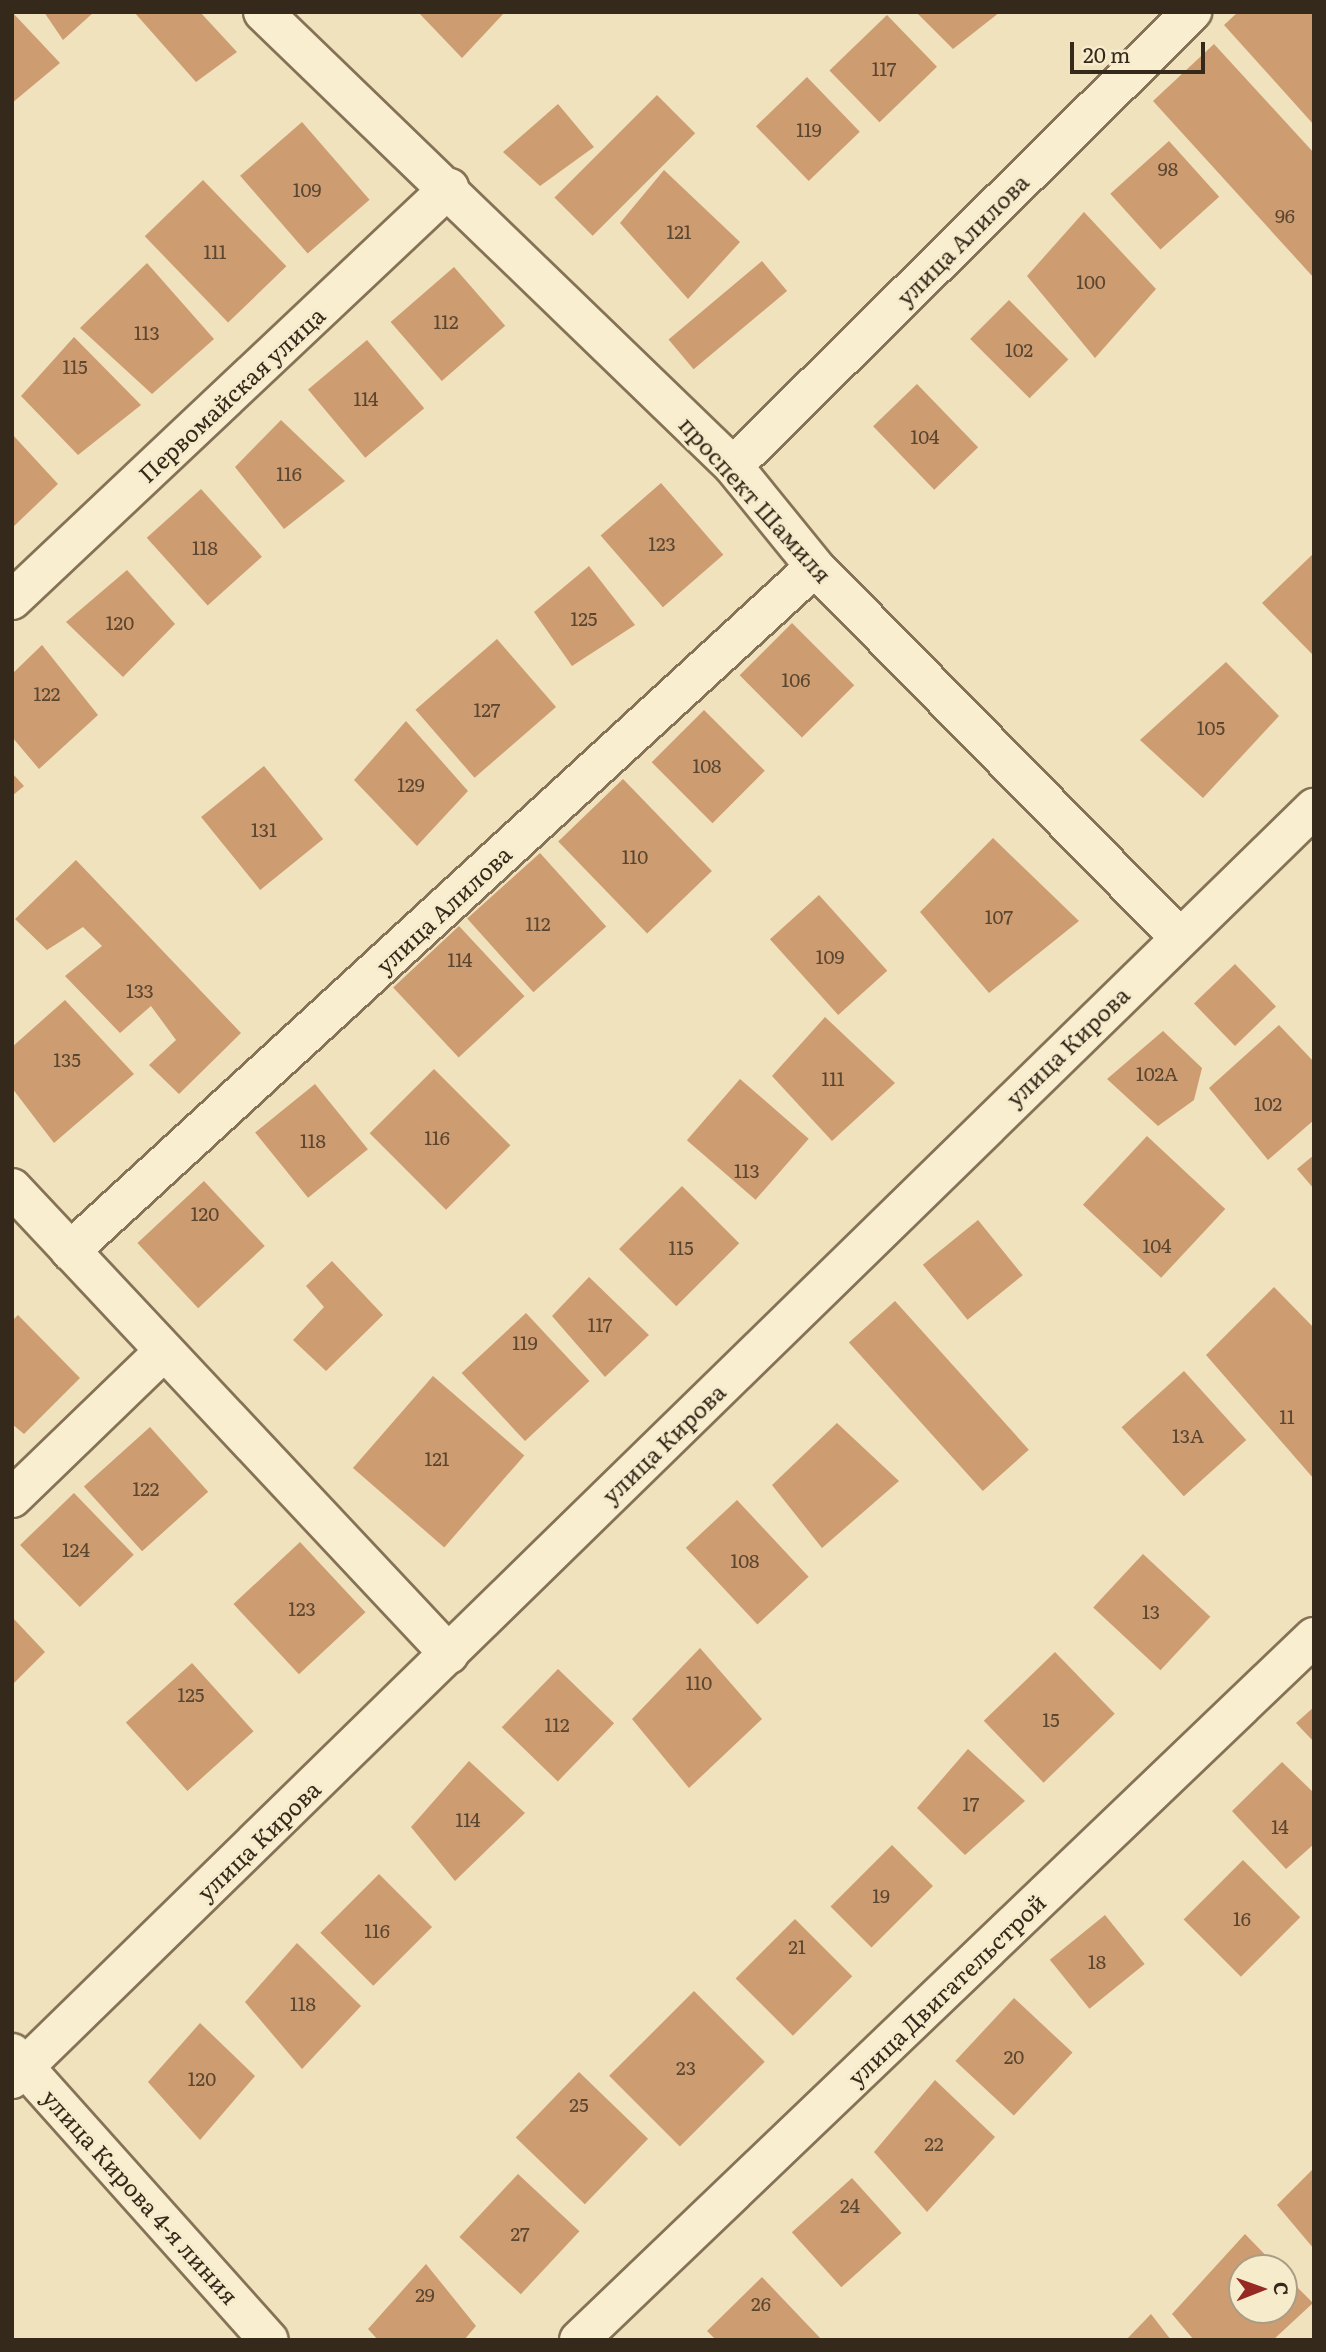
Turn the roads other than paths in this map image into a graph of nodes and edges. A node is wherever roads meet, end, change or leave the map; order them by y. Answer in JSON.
{"nodes":[{"id":1,"x":263,"y":12,"type":"edge"},
{"id":2,"x":1192,"y":12,"type":"edge"},
{"id":3,"x":449,"y":188,"type":"junction"},
{"id":4,"x":733,"y":466,"type":"junction"},
{"id":5,"x":815,"y":567,"type":"junction"},
{"id":6,"x":12,"y":600,"type":"edge"},
{"id":7,"x":1314,"y":808,"type":"edge"},
{"id":8,"x":1179,"y":937,"type":"junction"},
{"id":9,"x":12,"y":1188,"type":"edge"},
{"id":10,"x":70,"y":1251,"type":"junction"},
{"id":11,"x":163,"y":1352,"type":"junction"},
{"id":12,"x":12,"y":1498,"type":"edge"},
{"id":13,"x":1314,"y":1637,"type":"edge"},
{"id":14,"x":449,"y":1654,"type":"junction"},
{"id":15,"x":17,"y":2066,"type":"edge"},
{"id":16,"x":270,"y":2340,"type":"edge"},
{"id":17,"x":579,"y":2340,"type":"edge"}],
"edges":[{"from":1,"to":3,"type":"street","name":"проспект Шамиля"},
{"from":2,"to":4,"type":"street","name":"улица Алилова"},
{"from":3,"to":4,"type":"street","name":"проспект Шамиля"},
{"from":3,"to":6,"type":"street","name":"Первомайская улица"},
{"from":4,"to":5,"type":"street","name":"проспект Шамиля"},
{"from":5,"to":8,"type":"street","name":"проспект Шамиля"},
{"from":5,"to":10,"type":"street","name":"улица Алилова"},
{"from":7,"to":8,"type":"street","name":"улица Кирова"},
{"from":8,"to":14,"type":"street","name":"улица Кирова"},
{"from":9,"to":10,"type":"street"},
{"from":10,"to":11,"type":"street"},
{"from":11,"to":12,"type":"street"},
{"from":11,"to":14,"type":"street"},
{"from":13,"to":17,"type":"street","name":"улица Двигательстрой"},
{"from":14,"to":15,"type":"street","name":"улица Кирова"},
{"from":15,"to":16,"type":"street","name":"улица Кирова 4-я линия"}]}
